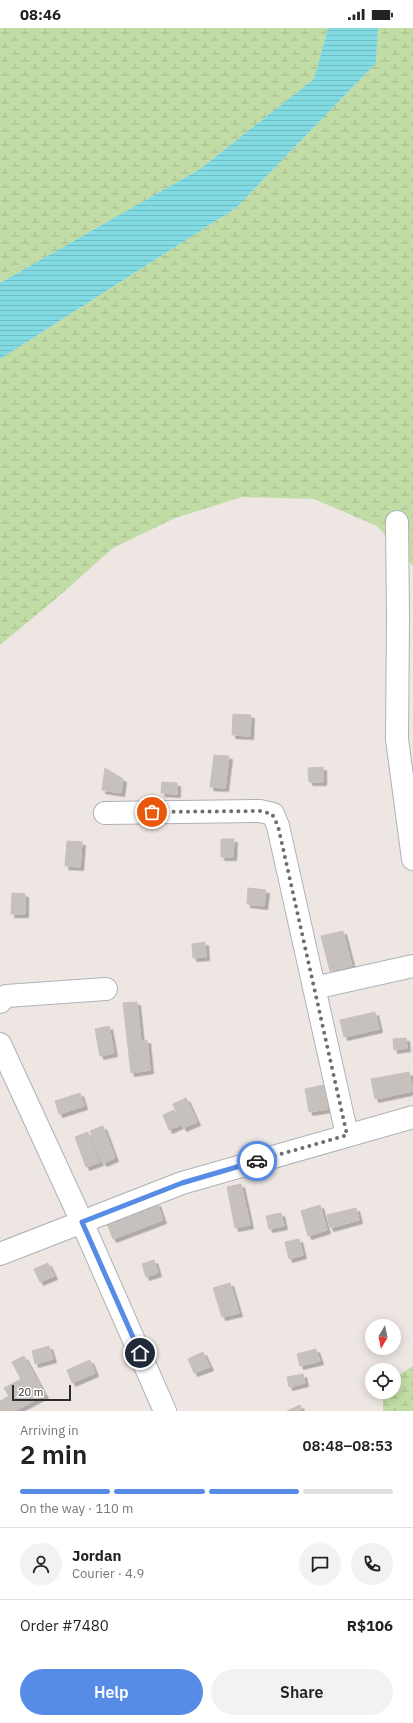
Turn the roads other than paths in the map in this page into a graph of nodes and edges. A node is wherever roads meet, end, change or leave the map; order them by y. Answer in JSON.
{"nodes":[{"id":1,"x":396,"y":522,"type":"dead end"},
{"id":2,"x":105,"y":813,"type":"dead end"},
{"id":3,"x":413,"y":860,"type":"edge"},
{"id":4,"x":413,"y":966,"type":"edge"},
{"id":5,"x":314,"y":988,"type":"junction"},
{"id":6,"x":106,"y":989,"type":"dead end"},
{"id":7,"x":0,"y":1002,"type":"edge"},
{"id":8,"x":0,"y":1044,"type":"edge"},
{"id":9,"x":413,"y":1116,"type":"edge"},
{"id":10,"x":347,"y":1135,"type":"junction"},
{"id":11,"x":82,"y":1222,"type":"junction"},
{"id":12,"x":0,"y":1254,"type":"edge"},
{"id":13,"x":165,"y":1411,"type":"edge"}],
"edges":[{"from":1,"to":3,"type":"street"},
{"from":2,"to":5,"type":"street"},
{"from":4,"to":5,"type":"street"},
{"from":5,"to":10,"type":"street"},
{"from":6,"to":7,"type":"street"},
{"from":8,"to":11,"type":"street"},
{"from":9,"to":10,"type":"street"},
{"from":10,"to":11,"type":"street"},
{"from":11,"to":12,"type":"street"},
{"from":11,"to":13,"type":"street"}]}
